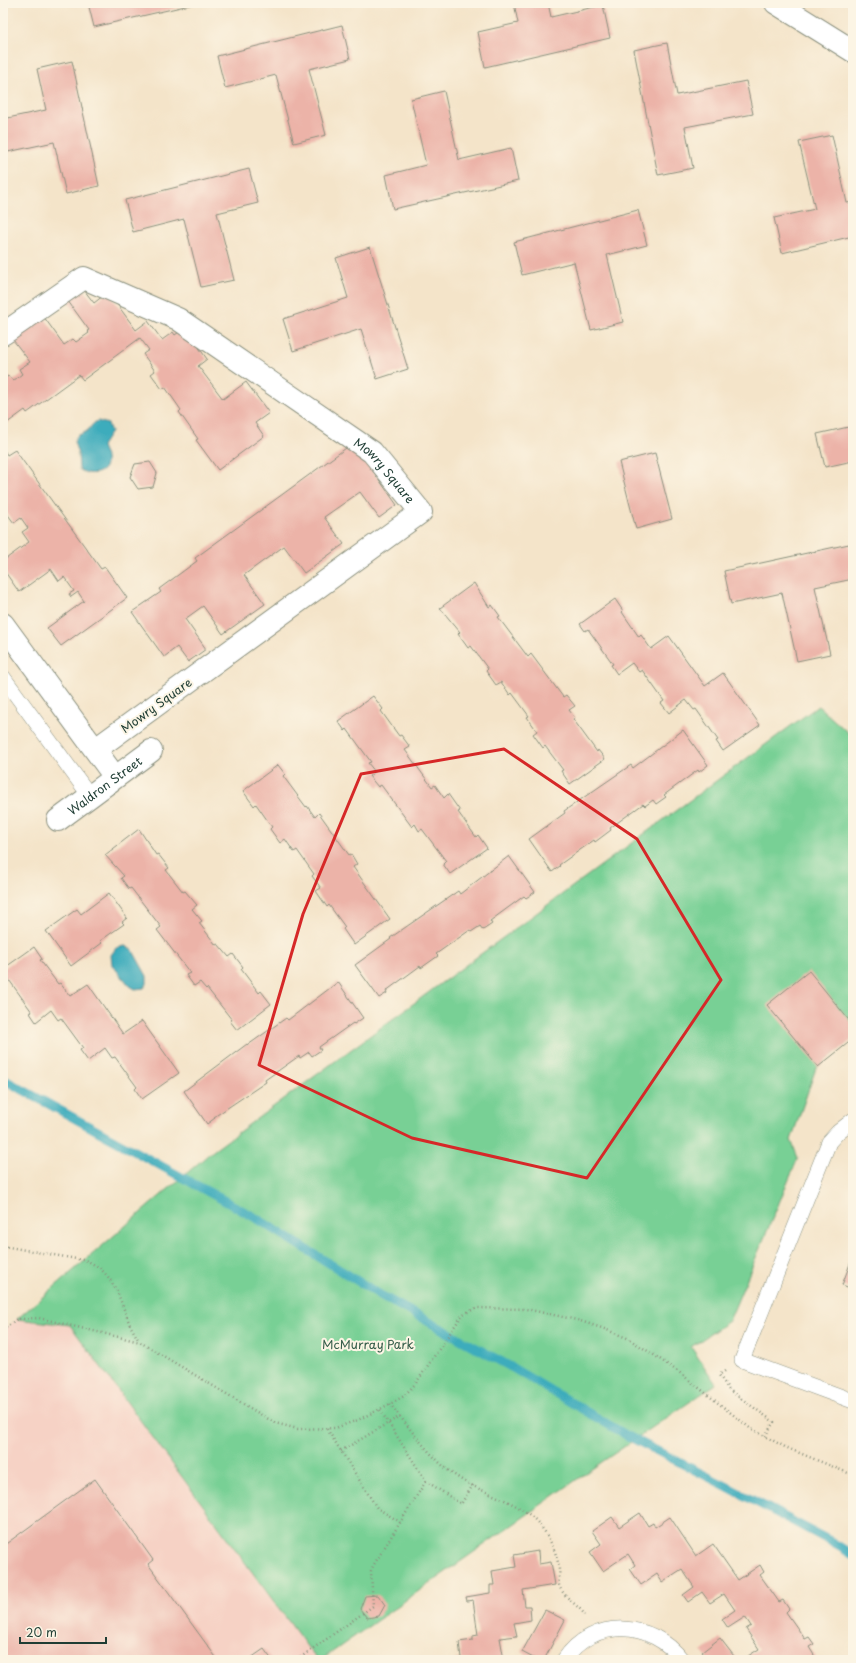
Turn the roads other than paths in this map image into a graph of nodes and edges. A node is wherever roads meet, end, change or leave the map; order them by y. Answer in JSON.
{"nodes":[{"id":1,"x":776,"y":3,"type":"edge"},
{"id":2,"x":853,"y":51,"type":"edge"},
{"id":3,"x":3,"y":334,"type":"edge"},
{"id":4,"x":3,"y":624,"type":"edge"},
{"id":5,"x":3,"y":677,"type":"edge"},
{"id":6,"x":96,"y":749,"type":"junction"},
{"id":7,"x":151,"y":750,"type":"dead end"},
{"id":8,"x":115,"y":776,"type":"junction"},
{"id":9,"x":90,"y":796,"type":"junction"},
{"id":10,"x":58,"y":820,"type":"dead end"},
{"id":11,"x":853,"y":1120,"type":"edge"},
{"id":12,"x":853,"y":1401,"type":"edge"},
{"id":13,"x":564,"y":1660,"type":"edge"},
{"id":14,"x":682,"y":1660,"type":"edge"}],
"edges":[{"from":1,"to":2,"type":"street"},
{"from":3,"to":6,"type":"street","name":"Mowry Square"},
{"from":4,"to":6,"type":"street"},
{"from":5,"to":9,"type":"lane"},
{"from":6,"to":8,"type":"street"},
{"from":7,"to":8,"type":"street","name":"Waldron Street"},
{"from":8,"to":9,"type":"street","name":"Waldron Street"},
{"from":9,"to":10,"type":"street","name":"Waldron Street"},
{"from":11,"to":12,"type":"lane"},
{"from":13,"to":14,"type":"lane"}]}
